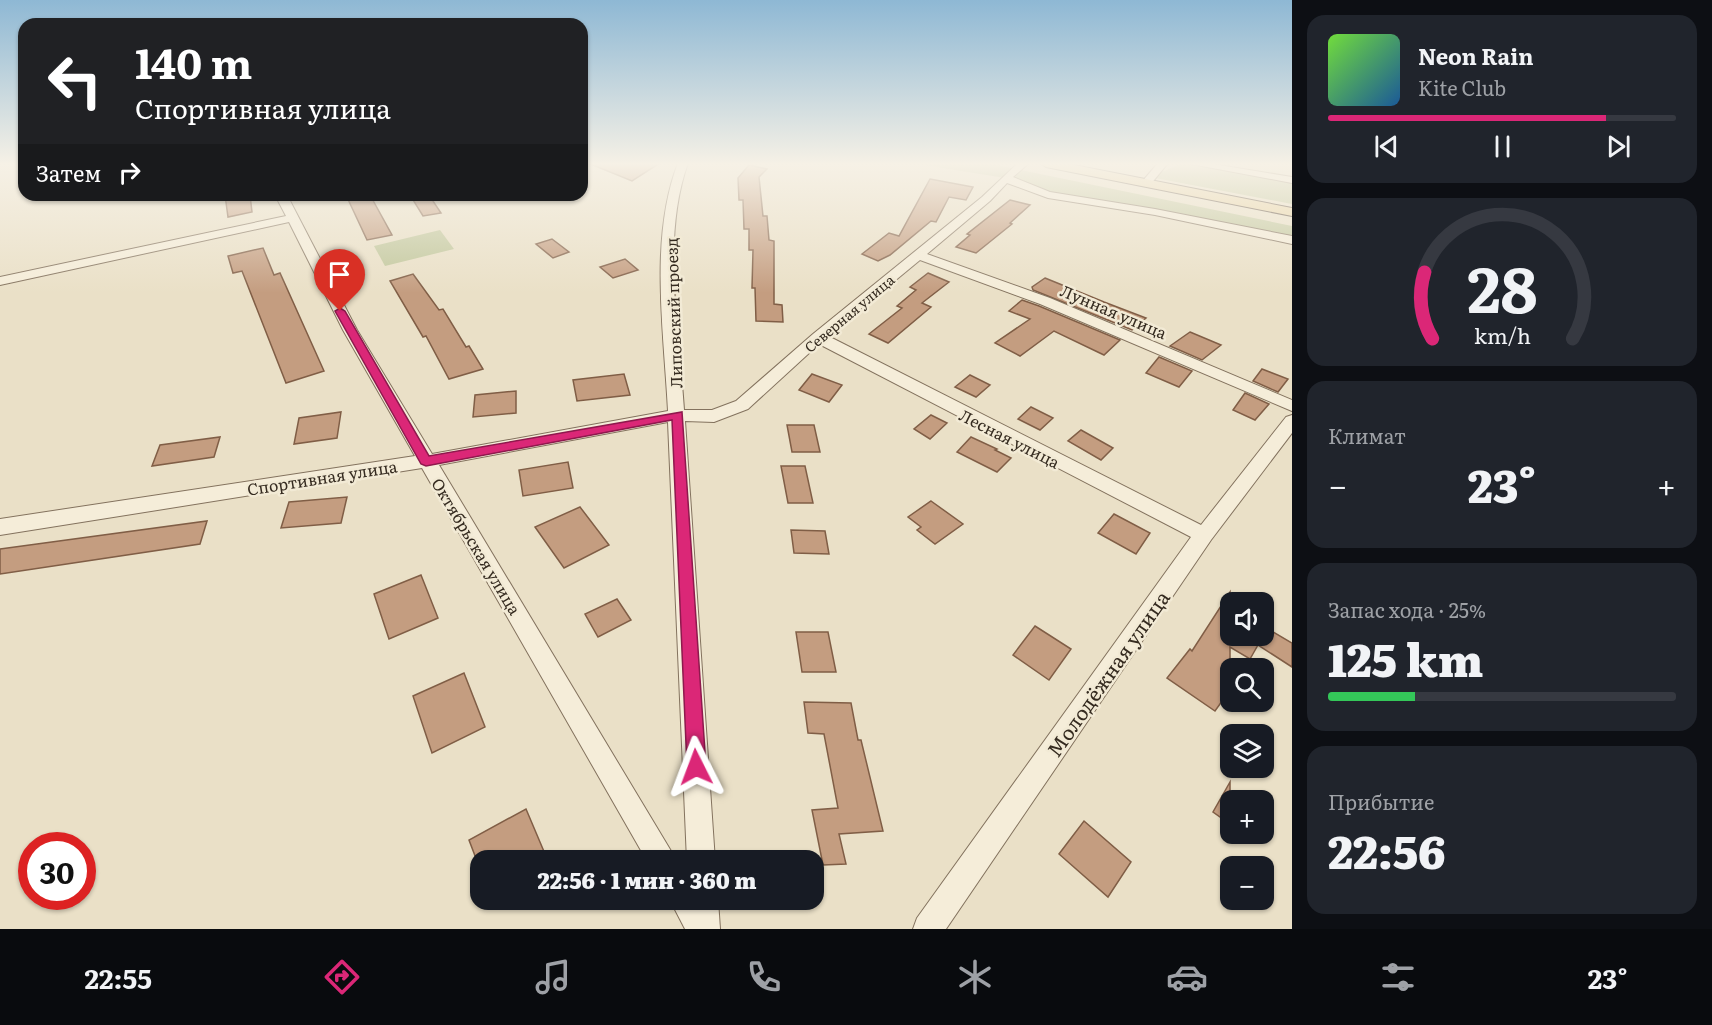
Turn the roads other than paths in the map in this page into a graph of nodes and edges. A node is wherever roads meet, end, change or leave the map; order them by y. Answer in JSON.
{"nodes":[{"id":1,"x":287,"y":206,"type":"edge"},
{"id":2,"x":672,"y":206,"type":"edge"},
{"id":3,"x":977,"y":206,"type":"edge"},
{"id":4,"x":1119,"y":206,"type":"edge"},
{"id":5,"x":1264,"y":206,"type":"edge"},
{"id":6,"x":1292,"y":212,"type":"edge"},
{"id":7,"x":293,"y":218,"type":"junction"},
{"id":8,"x":1292,"y":240,"type":"edge"},
{"id":9,"x":919,"y":255,"type":"junction"},
{"id":10,"x":0,"y":280,"type":"edge"},
{"id":11,"x":818,"y":338,"type":"junction"},
{"id":12,"x":1292,"y":406,"type":"edge"},
{"id":13,"x":678,"y":415,"type":"junction"},
{"id":14,"x":1292,"y":421,"type":"edge"},
{"id":15,"x":426,"y":461,"type":"junction"},
{"id":16,"x":0,"y":527,"type":"edge"},
{"id":17,"x":1204,"y":536,"type":"junction"},
{"id":18,"x":657,"y":850,"type":"edge"},
{"id":19,"x":700,"y":850,"type":"edge"},
{"id":20,"x":691,"y":910,"type":"edge"},
{"id":21,"x":703,"y":910,"type":"edge"},
{"id":22,"x":703,"y":929,"type":"edge"},
{"id":23,"x":928,"y":929,"type":"edge"}],
"edges":[{"from":1,"to":7,"type":"street","name":"Октябрьская улица"},
{"from":2,"to":13,"type":"street","name":"Липовский проезд"},
{"from":3,"to":9,"type":"street","name":"Северная улица"},
{"from":4,"to":8,"type":"street"},
{"from":5,"to":6,"type":"main road"},
{"from":7,"to":10,"type":"street"},
{"from":7,"to":15,"type":"street","name":"Октябрьская улица"},
{"from":9,"to":11,"type":"street","name":"Северная улица"},
{"from":9,"to":12,"type":"street","name":"Лунная улица"},
{"from":11,"to":13,"type":"street","name":"Северная улица"},
{"from":11,"to":17,"type":"street","name":"Лесная улица"},
{"from":13,"to":15,"type":"street","name":"Спортивная улица"},
{"from":13,"to":19,"type":"street","name":"Липовский проезд"},
{"from":14,"to":17,"type":"street","name":"Молодёжная улица"},
{"from":15,"to":16,"type":"street","name":"Спортивная улица"},
{"from":15,"to":18,"type":"street","name":"Октябрьская улица"},
{"from":17,"to":23,"type":"street","name":"Молодёжная улица"},
{"from":20,"to":22,"type":"street"},
{"from":21,"to":22,"type":"street"}]}
